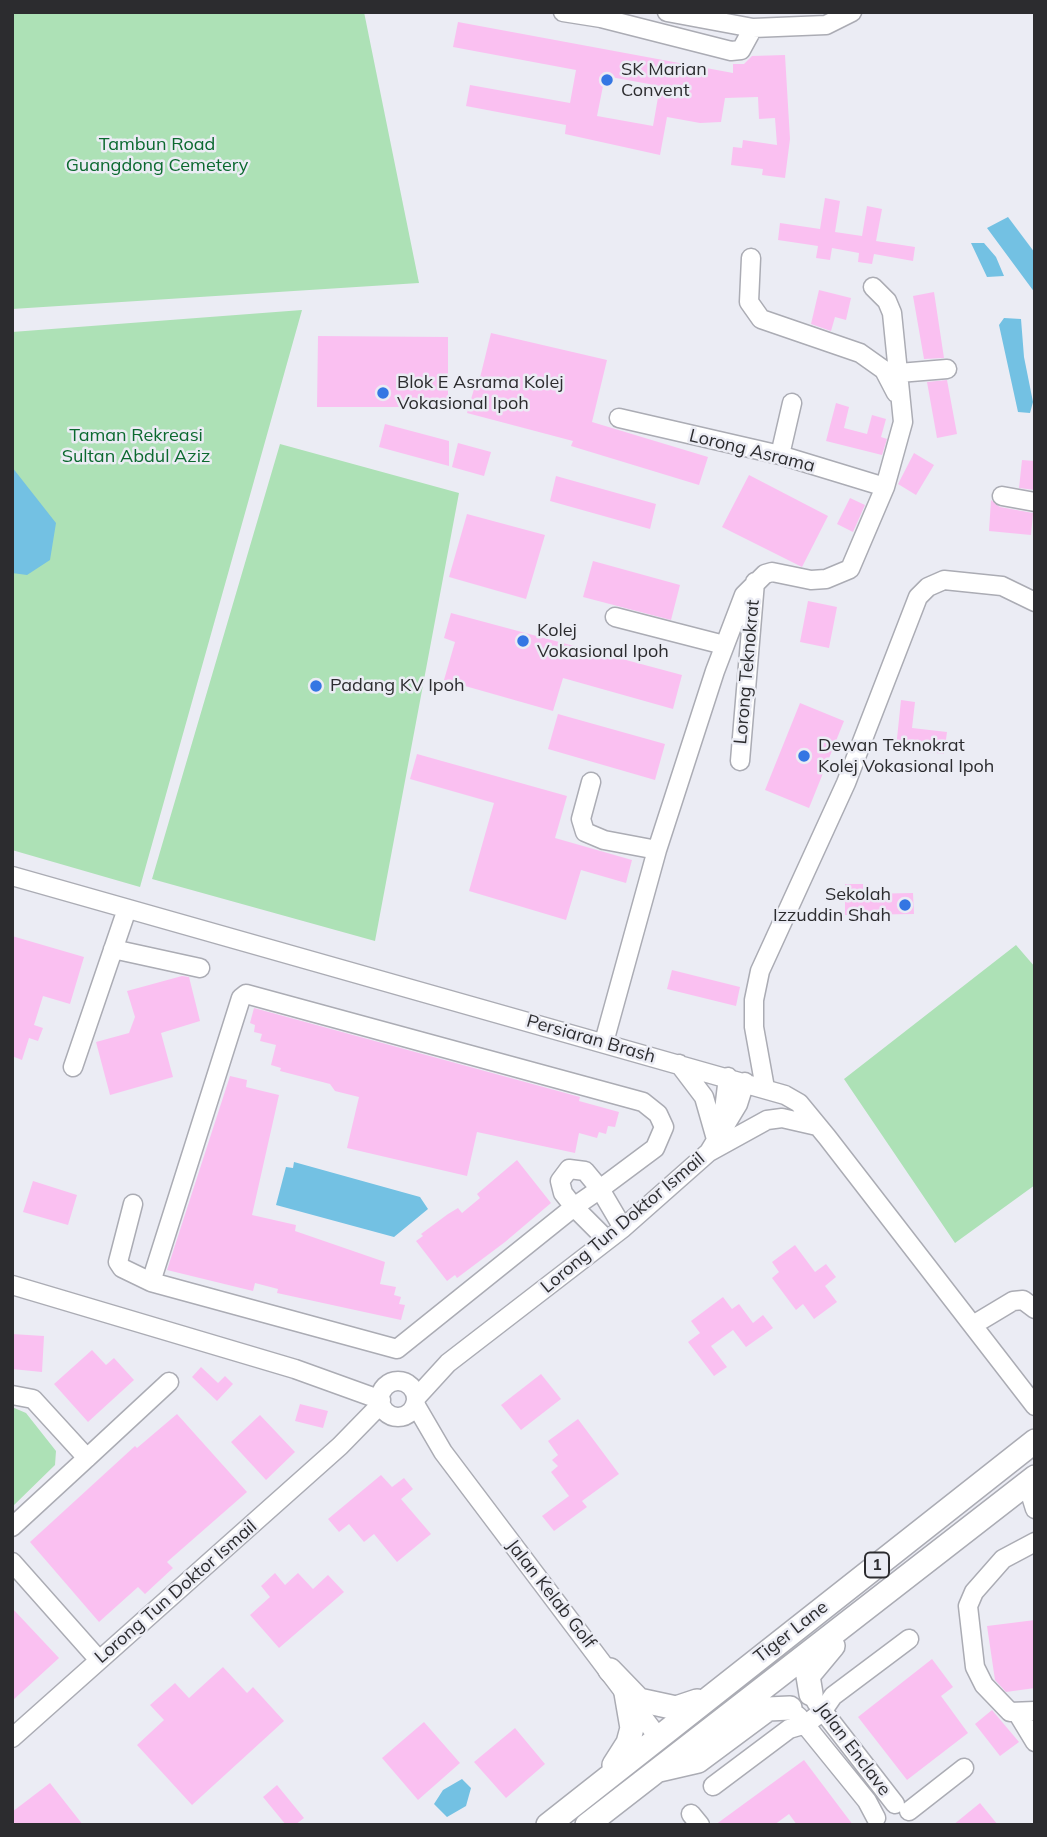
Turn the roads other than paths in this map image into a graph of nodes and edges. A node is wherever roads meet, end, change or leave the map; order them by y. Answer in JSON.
{"nodes":[{"id":1,"x":563,"y":12,"type":"edge"},
{"id":2,"x":650,"y":12,"type":"edge"},
{"id":3,"x":667,"y":12,"type":"edge"},
{"id":4,"x":852,"y":12,"type":"edge"},
{"id":5,"x":604,"y":15,"type":"edge"},
{"id":6,"x":637,"y":27,"type":"junction"},
{"id":7,"x":753,"y":28,"type":"junction"},
{"id":8,"x":751,"y":258,"type":"dead end"},
{"id":9,"x":873,"y":287,"type":"dead end"},
{"id":10,"x":947,"y":369,"type":"dead end"},
{"id":11,"x":898,"y":373,"type":"junction"},
{"id":12,"x":901,"y":402,"type":"junction"},
{"id":13,"x":792,"y":403,"type":"dead end"},
{"id":14,"x":619,"y":418,"type":"dead end"},
{"id":15,"x":780,"y":455,"type":"junction"},
{"id":16,"x":885,"y":487,"type":"junction"},
{"id":17,"x":1002,"y":496,"type":"dead end"},
{"id":18,"x":1035,"y":502,"type":"edge"},
{"id":19,"x":755,"y":582,"type":"junction"},
{"id":20,"x":1035,"y":602,"type":"edge"},
{"id":21,"x":615,"y":617,"type":"dead end"},
{"id":22,"x":724,"y":645,"type":"junction"},
{"id":23,"x":740,"y":761,"type":"dead end"},
{"id":24,"x":591,"y":782,"type":"dead end"},
{"id":25,"x":657,"y":850,"type":"junction"},
{"id":26,"x":12,"y":876,"type":"edge"},
{"id":27,"x":127,"y":909,"type":"junction"},
{"id":28,"x":113,"y":948,"type":"junction"},
{"id":29,"x":200,"y":968,"type":"dead end"},
{"id":30,"x":604,"y":1042,"type":"junction"},
{"id":31,"x":679,"y":1064,"type":"junction"},
{"id":32,"x":73,"y":1067,"type":"dead end"},
{"id":33,"x":737,"y":1080,"type":"junction"},
{"id":34,"x":765,"y":1088,"type":"junction"},
{"id":35,"x":817,"y":1126,"type":"junction"},
{"id":36,"x":716,"y":1139,"type":"junction"},
{"id":37,"x":600,"y":1189,"type":"junction"},
{"id":38,"x":133,"y":1204,"type":"dead end"},
{"id":39,"x":575,"y":1207,"type":"junction"},
{"id":40,"x":623,"y":1228,"type":"junction"},
{"id":41,"x":607,"y":1240,"type":"junction"},
{"id":42,"x":151,"y":1282,"type":"junction"},
{"id":43,"x":12,"y":1285,"type":"edge"},
{"id":44,"x":1035,"y":1309,"type":"edge"},
{"id":45,"x":972,"y":1325,"type":"junction"},
{"id":46,"x":169,"y":1382,"type":"dead end"},
{"id":47,"x":12,"y":1395,"type":"edge"},
{"id":48,"x":397,"y":1400,"type":"junction"},
{"id":49,"x":1035,"y":1406,"type":"edge"},
{"id":50,"x":1035,"y":1441,"type":"edge"},
{"id":51,"x":87,"y":1458,"type":"junction"},
{"id":52,"x":1031,"y":1480,"type":"edge"},
{"id":53,"x":1035,"y":1509,"type":"edge"},
{"id":54,"x":12,"y":1527,"type":"edge"},
{"id":55,"x":1035,"y":1542,"type":"edge"},
{"id":56,"x":12,"y":1562,"type":"edge"},
{"id":57,"x":861,"y":1610,"type":"junction"},
{"id":58,"x":909,"y":1639,"type":"dead end"},
{"id":59,"x":99,"y":1660,"type":"junction"},
{"id":60,"x":610,"y":1670,"type":"junction"},
{"id":61,"x":719,"y":1689,"type":"junction"},
{"id":62,"x":626,"y":1693,"type":"junction"},
{"id":63,"x":816,"y":1703,"type":"junction"},
{"id":64,"x":1026,"y":1712,"type":"edge"},
{"id":65,"x":798,"y":1716,"type":"junction"},
{"id":66,"x":658,"y":1737,"type":"junction"},
{"id":67,"x":12,"y":1738,"type":"edge"},
{"id":68,"x":1035,"y":1742,"type":"edge"},
{"id":69,"x":964,"y":1768,"type":"dead end"},
{"id":70,"x":654,"y":1770,"type":"junction"},
{"id":71,"x":713,"y":1786,"type":"dead end"},
{"id":72,"x":594,"y":1789,"type":"junction"},
{"id":73,"x":906,"y":1813,"type":"edge"},
{"id":74,"x":876,"y":1821,"type":"edge"},
{"id":75,"x":548,"y":1825,"type":"edge"},
{"id":76,"x":587,"y":1825,"type":"edge"}],
"edges":[{"from":1,"to":5,"type":"street"},
{"from":2,"to":6,"type":"street"},
{"from":3,"to":7,"type":"street"},
{"from":4,"to":7,"type":"street"},
{"from":5,"to":6,"type":"street"},
{"from":6,"to":7,"type":"street"},
{"from":8,"to":12,"type":"street"},
{"from":9,"to":11,"type":"street"},
{"from":10,"to":11,"type":"street"},
{"from":11,"to":12,"type":"street"},
{"from":12,"to":16,"type":"street"},
{"from":13,"to":15,"type":"street"},
{"from":14,"to":15,"type":"street","name":"Lorong Asrama"},
{"from":15,"to":16,"type":"street","name":"Lorong Asrama"},
{"from":16,"to":19,"type":"street"},
{"from":17,"to":18,"type":"street"},
{"from":19,"to":22,"type":"street"},
{"from":19,"to":23,"type":"street","name":"Lorong Teknokrat"},
{"from":20,"to":34,"type":"street"},
{"from":21,"to":22,"type":"street"},
{"from":22,"to":25,"type":"street"},
{"from":24,"to":25,"type":"street"},
{"from":25,"to":30,"type":"street"},
{"from":26,"to":27,"type":"street","name":"Persiaran Brash"},
{"from":27,"to":28,"type":"street"},
{"from":27,"to":30,"type":"street","name":"Persiaran Brash"},
{"from":28,"to":29,"type":"street"},
{"from":28,"to":32,"type":"street"},
{"from":30,"to":31,"type":"street","name":"Persiaran Brash"},
{"from":31,"to":33,"type":"street","name":"Persiaran Brash"},
{"from":31,"to":36,"type":"street"},
{"from":33,"to":34,"type":"street","name":"Persiaran Brash"},
{"from":33,"to":36,"type":"street","name":"Lorong Tun Doktor Ismail"},
{"from":34,"to":35,"type":"street","name":"Persiaran Brash"},
{"from":35,"to":36,"type":"street"},
{"from":35,"to":45,"type":"street","name":"Persiaran Brash"},
{"from":36,"to":40,"type":"street","name":"Lorong Tun Doktor Ismail"},
{"from":37,"to":39,"type":"street"},
{"from":37,"to":39,"type":"street"},
{"from":37,"to":40,"type":"street"},
{"from":37,"to":42,"type":"street"},
{"from":38,"to":42,"type":"street"},
{"from":39,"to":41,"type":"street"},
{"from":39,"to":42,"type":"street"},
{"from":40,"to":41,"type":"street","name":"Lorong Tun Doktor Ismail"},
{"from":41,"to":48,"type":"street","name":"Lorong Tun Doktor Ismail"},
{"from":43,"to":48,"type":"street"},
{"from":44,"to":45,"type":"street"},
{"from":45,"to":49,"type":"street","name":"Persiaran Brash"},
{"from":46,"to":51,"type":"street"},
{"from":47,"to":51,"type":"street"},
{"from":48,"to":59,"type":"street","name":"Lorong Tun Doktor Ismail"},
{"from":48,"to":60,"type":"street","name":"Jalan Kelab Golf"},
{"from":50,"to":61,"type":"main road","name":"Tiger Lane","number":"1"},
{"from":51,"to":54,"type":"street"},
{"from":52,"to":53,"type":"street"},
{"from":52,"to":57,"type":"main road","name":"Tiger Lane","number":"1"},
{"from":55,"to":64,"type":"street"},
{"from":56,"to":59,"type":"street"},
{"from":57,"to":63,"type":"main road"},
{"from":57,"to":66,"type":"main road"},
{"from":57,"to":70,"type":"main road","name":"Tiger Lane","number":"1"},
{"from":58,"to":63,"type":"street"},
{"from":59,"to":67,"type":"street","name":"Lorong Tun Doktor Ismail"},
{"from":60,"to":61,"type":"main road"},
{"from":60,"to":62,"type":"street","name":"Jalan Kelab Golf"},
{"from":61,"to":66,"type":"main road","name":"Tiger Lane","number":"1"},
{"from":62,"to":66,"type":"street","name":"Jalan Kelab Golf"},
{"from":62,"to":72,"type":"main road"},
{"from":63,"to":65,"type":"street"},
{"from":63,"to":73,"type":"street","name":"Jalan Enclave"},
{"from":64,"to":68,"type":"street"},
{"from":65,"to":70,"type":"main road"},
{"from":65,"to":71,"type":"street"},
{"from":65,"to":74,"type":"street","name":"Jalan Enclave"},
{"from":66,"to":72,"type":"main road","name":"Tiger Lane","number":"1"},
{"from":69,"to":73,"type":"street"},
{"from":70,"to":76,"type":"main road","name":"Tiger Lane","number":"1"},
{"from":72,"to":75,"type":"main road","name":"Tiger Lane","number":"1"},
{"from":73,"to":74,"type":"street","name":"Jalan Enclave"}]}
